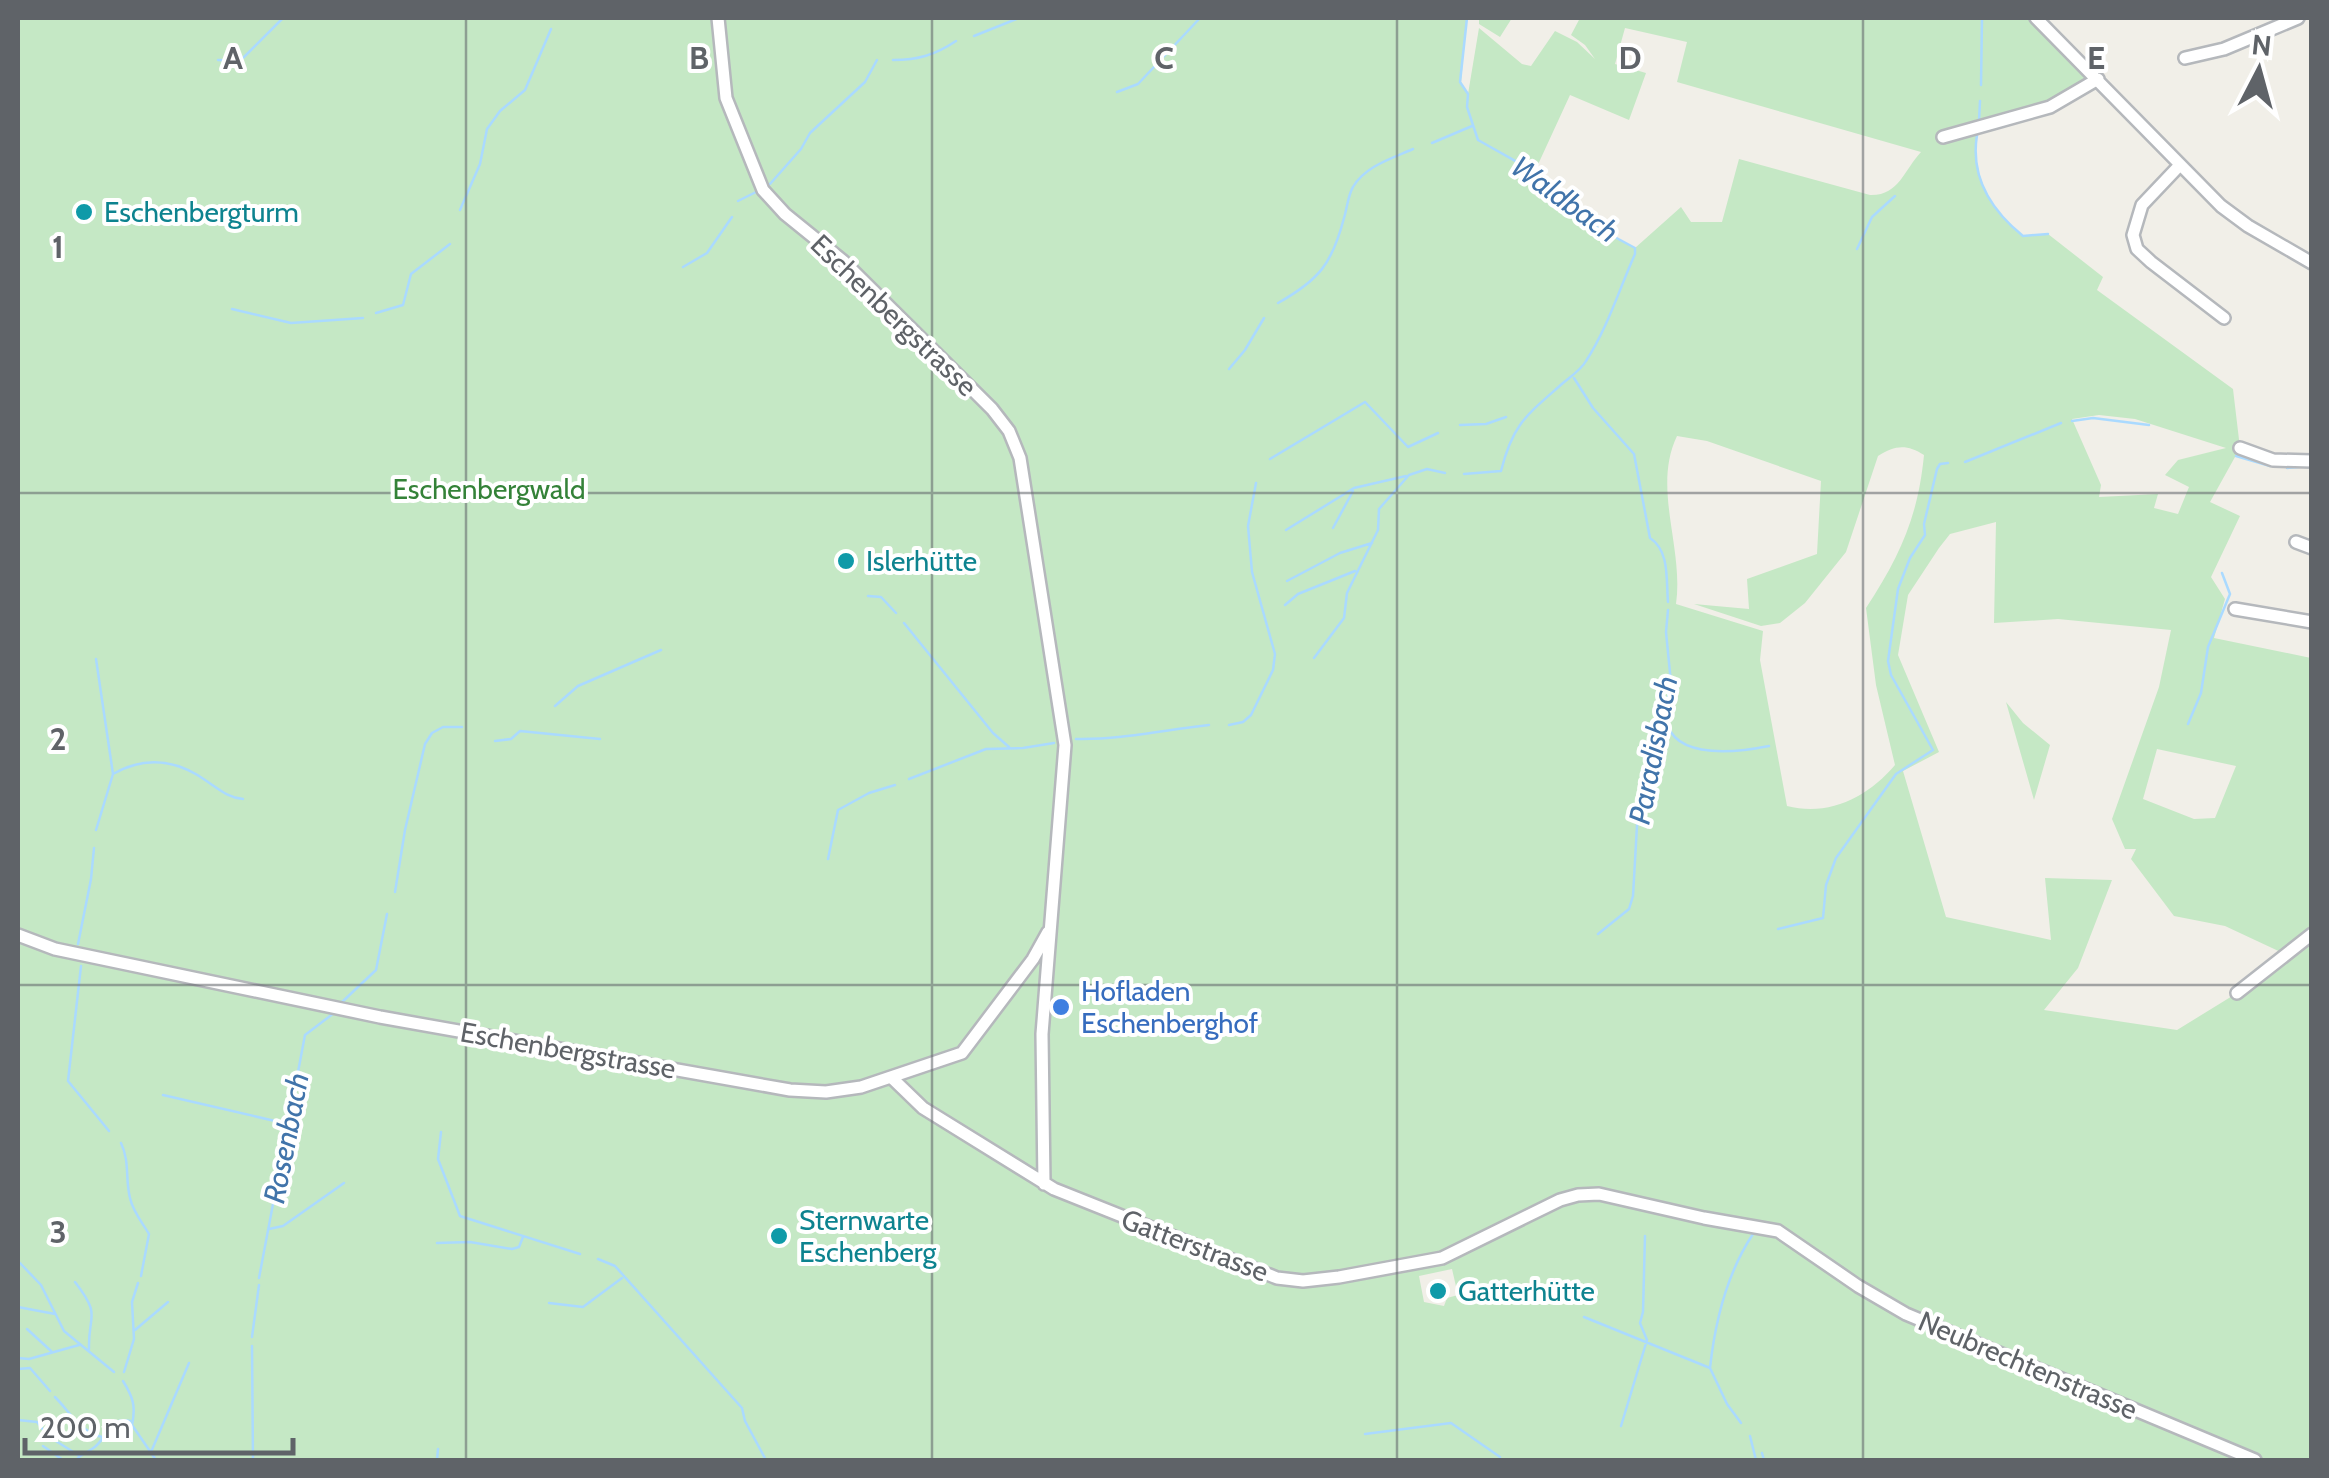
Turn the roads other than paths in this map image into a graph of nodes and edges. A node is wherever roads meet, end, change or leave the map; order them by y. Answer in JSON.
{"nodes":[{"id":1,"x":718,"y":18,"type":"edge"},
{"id":2,"x":2036,"y":18,"type":"edge"},
{"id":3,"x":2298,"y":18,"type":"edge"},
{"id":4,"x":2185,"y":58,"type":"dead end"},
{"id":5,"x":2098,"y":79,"type":"junction"},
{"id":6,"x":1944,"y":137,"type":"dead end"},
{"id":7,"x":2180,"y":166,"type":"junction"},
{"id":8,"x":2312,"y":263,"type":"edge"},
{"id":9,"x":2224,"y":318,"type":"dead end"},
{"id":10,"x":2240,"y":448,"type":"dead end"},
{"id":11,"x":2312,"y":461,"type":"edge"},
{"id":12,"x":2296,"y":542,"type":"dead end"},
{"id":13,"x":2312,"y":548,"type":"edge"},
{"id":14,"x":2235,"y":608,"type":"dead end"},
{"id":15,"x":2312,"y":622,"type":"edge"},
{"id":16,"x":1051,"y":923,"type":"junction"},
{"id":17,"x":2312,"y":934,"type":"edge"},
{"id":18,"x":18,"y":935,"type":"edge"},
{"id":19,"x":2237,"y":993,"type":"dead end"},
{"id":20,"x":892,"y":1078,"type":"junction"},
{"id":21,"x":1044,"y":1184,"type":"junction"},
{"id":22,"x":1810,"y":1253,"type":"joint"},
{"id":23,"x":2255,"y":1460,"type":"edge"}],
"edges":[{"from":1,"to":16,"type":"street","name":"Eschenbergstrasse"},
{"from":2,"to":5,"type":"street"},
{"from":3,"to":4,"type":"street"},
{"from":5,"to":6,"type":"street"},
{"from":5,"to":7,"type":"street"},
{"from":7,"to":8,"type":"street"},
{"from":7,"to":9,"type":"street"},
{"from":10,"to":11,"type":"street"},
{"from":12,"to":13,"type":"street"},
{"from":14,"to":15,"type":"street"},
{"from":16,"to":20,"type":"street","name":"Eschenbergstrasse"},
{"from":16,"to":21,"type":"street","name":"Eschenbergstrasse"},
{"from":17,"to":19,"type":"street"},
{"from":18,"to":20,"type":"street","name":"Eschenbergstrasse"},
{"from":20,"to":21,"type":"street","name":"Gatterstrasse"},
{"from":21,"to":22,"type":"street","name":"Gatterstrasse"},
{"from":22,"to":23,"type":"street","name":"Neubrechtenstrasse"}]}
